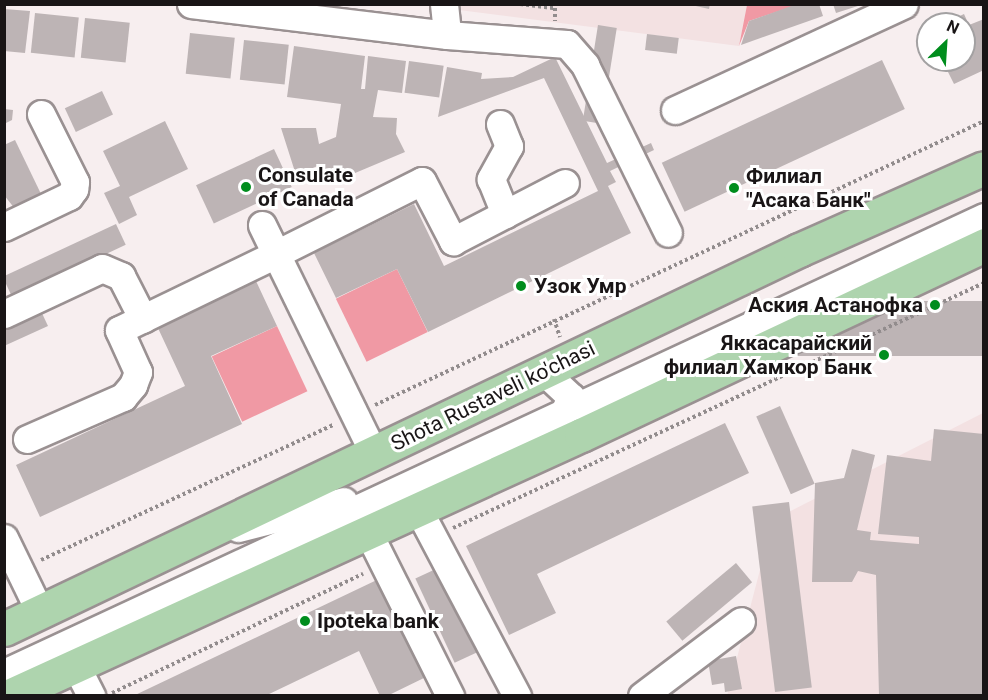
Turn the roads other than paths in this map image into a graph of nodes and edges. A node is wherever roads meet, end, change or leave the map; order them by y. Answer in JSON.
{"nodes":[{"id":1,"x":191,"y":4,"type":"edge"},
{"id":2,"x":444,"y":4,"type":"edge"},
{"id":3,"x":904,"y":4,"type":"edge"},
{"id":4,"x":447,"y":35,"type":"junction"},
{"id":5,"x":675,"y":110,"type":"dead end"},
{"id":6,"x":41,"y":114,"type":"dead end"},
{"id":7,"x":500,"y":124,"type":"dead end"},
{"id":8,"x":984,"y":168,"type":"edge"},
{"id":9,"x":565,"y":183,"type":"dead end"},
{"id":10,"x":984,"y":203,"type":"edge"},
{"id":11,"x":506,"y":214,"type":"junction"},
{"id":12,"x":984,"y":217,"type":"edge"},
{"id":13,"x":262,"y":225,"type":"dead end"},
{"id":14,"x":4,"y":226,"type":"edge"},
{"id":15,"x":668,"y":233,"type":"dead end"},
{"id":16,"x":984,"y":244,"type":"edge"},
{"id":17,"x":276,"y":254,"type":"junction"},
{"id":18,"x":4,"y":314,"type":"edge"},
{"id":19,"x":143,"y":319,"type":"junction"},
{"id":20,"x":543,"y":371,"type":"junction"},
{"id":21,"x":568,"y":404,"type":"junction"},
{"id":22,"x":27,"y":439,"type":"dead end"},
{"id":23,"x":374,"y":454,"type":"junction"},
{"id":24,"x":344,"y":501,"type":"junction"},
{"id":25,"x":417,"y":507,"type":"junction"},
{"id":26,"x":367,"y":530,"type":"junction"},
{"id":27,"x":4,"y":538,"type":"edge"},
{"id":28,"x":198,"y":538,"type":"junction"},
{"id":29,"x":40,"y":612,"type":"junction"},
{"id":30,"x":741,"y":621,"type":"dead end"},
{"id":31,"x":4,"y":629,"type":"edge"},
{"id":32,"x":4,"y":659,"type":"edge"},
{"id":33,"x":75,"y":664,"type":"junction"},
{"id":34,"x":10,"y":690,"type":"edge"},
{"id":35,"x":91,"y":696,"type":"edge"},
{"id":36,"x":450,"y":696,"type":"edge"},
{"id":37,"x":517,"y":696,"type":"edge"},
{"id":38,"x":642,"y":696,"type":"edge"}],
"edges":[{"from":1,"to":4,"type":"street"},
{"from":2,"to":4,"type":"street"},
{"from":3,"to":5,"type":"street"},
{"from":4,"to":15,"type":"street"},
{"from":6,"to":14,"type":"street"},
{"from":7,"to":11,"type":"street"},
{"from":8,"to":20,"type":"main road","name":"Shota Rustaveli ko'chasi"},
{"from":9,"to":11,"type":"street"},
{"from":10,"to":21,"type":"street"},
{"from":11,"to":17,"type":"street"},
{"from":12,"to":21,"type":"street"},
{"from":13,"to":17,"type":"street"},
{"from":16,"to":25,"type":"main road"},
{"from":17,"to":19,"type":"street"},
{"from":17,"to":23,"type":"street"},
{"from":18,"to":19,"type":"street"},
{"from":19,"to":22,"type":"street"},
{"from":20,"to":21,"type":"street"},
{"from":20,"to":23,"type":"main road","name":"Shota Rustaveli ko'chasi"},
{"from":21,"to":24,"type":"street"},
{"from":21,"to":34,"type":"street"},
{"from":23,"to":28,"type":"main road","name":"Shota Rustaveli ko'chasi"},
{"from":24,"to":28,"type":"street"},
{"from":24,"to":32,"type":"street"},
{"from":25,"to":26,"type":"main road"},
{"from":25,"to":37,"type":"street"},
{"from":26,"to":33,"type":"main road"},
{"from":26,"to":36,"type":"street"},
{"from":27,"to":29,"type":"street"},
{"from":28,"to":29,"type":"main road","name":"Shota Rustaveli ko'chasi"},
{"from":29,"to":31,"type":"main road","name":"Shota Rustaveli ko'chasi"},
{"from":30,"to":38,"type":"street"},
{"from":33,"to":34,"type":"main road"},
{"from":33,"to":35,"type":"street"}]}
